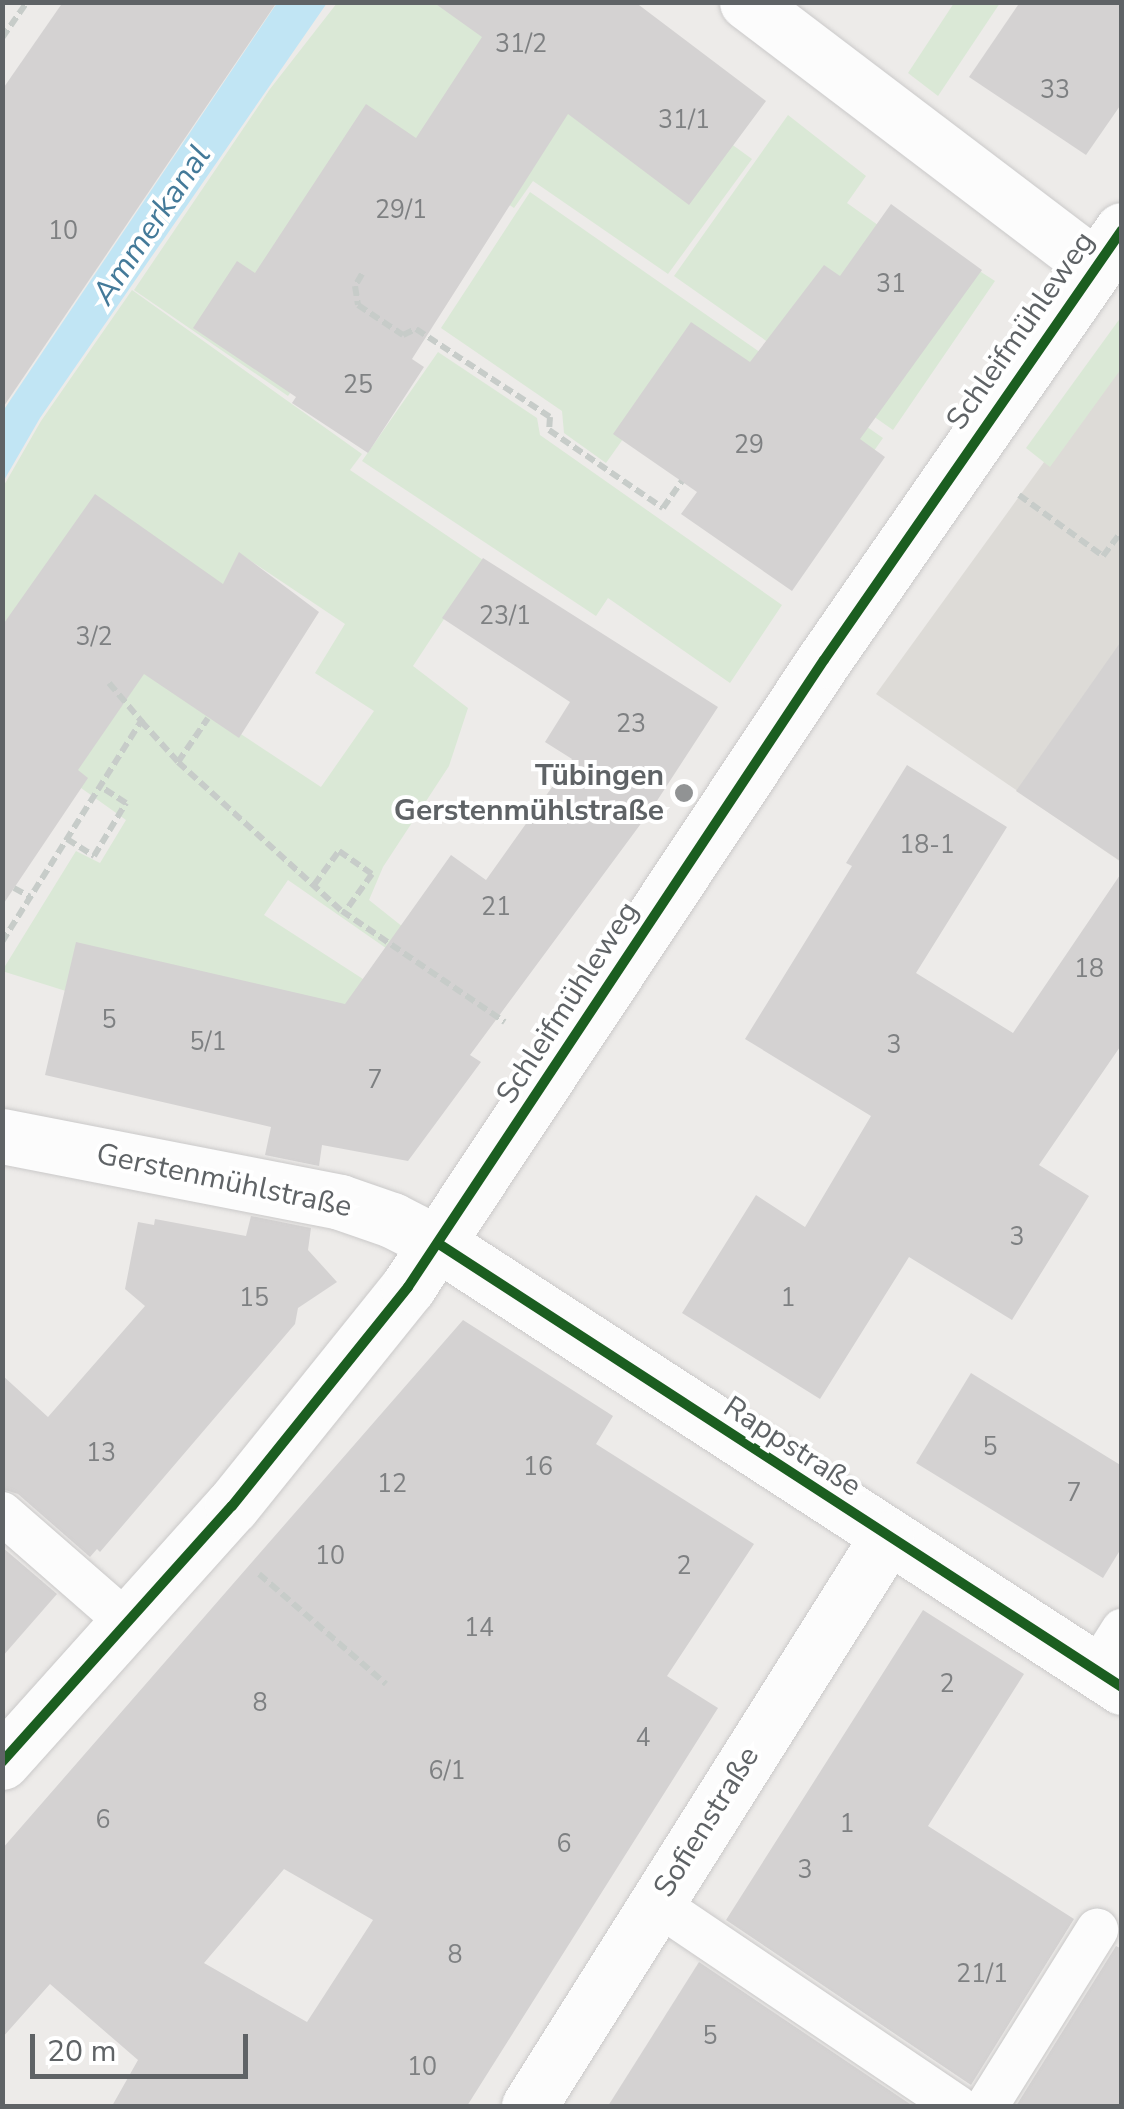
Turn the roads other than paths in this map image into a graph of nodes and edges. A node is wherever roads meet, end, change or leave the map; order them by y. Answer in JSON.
{"nodes":[{"id":1,"x":747,"y":2,"type":"edge"},
{"id":2,"x":1109,"y":248,"type":"edge"},
{"id":3,"x":2,"y":1136,"type":"edge"},
{"id":4,"x":438,"y":1244,"type":"junction"},
{"id":5,"x":2,"y":1513,"type":"edge"},
{"id":6,"x":886,"y":1538,"type":"junction"},
{"id":7,"x":127,"y":1622,"type":"junction"},
{"id":8,"x":1113,"y":1663,"type":"edge"},
{"id":9,"x":2,"y":1762,"type":"edge"},
{"id":10,"x":657,"y":1904,"type":"junction"},
{"id":11,"x":1098,"y":1930,"type":"dead end"},
{"id":12,"x":529,"y":2106,"type":"edge"},
{"id":13,"x":957,"y":2106,"type":"edge"},
{"id":14,"x":987,"y":2106,"type":"edge"}],
"edges":[{"from":1,"to":2,"type":"street","name":"Schleifmühleweg"},
{"from":2,"to":4,"type":"street","name":"Schleifmühleweg"},
{"from":3,"to":4,"type":"street","name":"Gerstenmühlstraße"},
{"from":4,"to":6,"type":"street","name":"Rappstraße"},
{"from":4,"to":7,"type":"street","name":"Schleifmühleweg"},
{"from":5,"to":7,"type":"lane"},
{"from":6,"to":8,"type":"street","name":"Rappstraße"},
{"from":6,"to":10,"type":"street","name":"Sofienstraße"},
{"from":7,"to":9,"type":"street","name":"Schleifmühleweg"},
{"from":10,"to":12,"type":"street","name":"Sofienstraße"},
{"from":10,"to":13,"type":"lane"},
{"from":11,"to":14,"type":"lane"}]}
